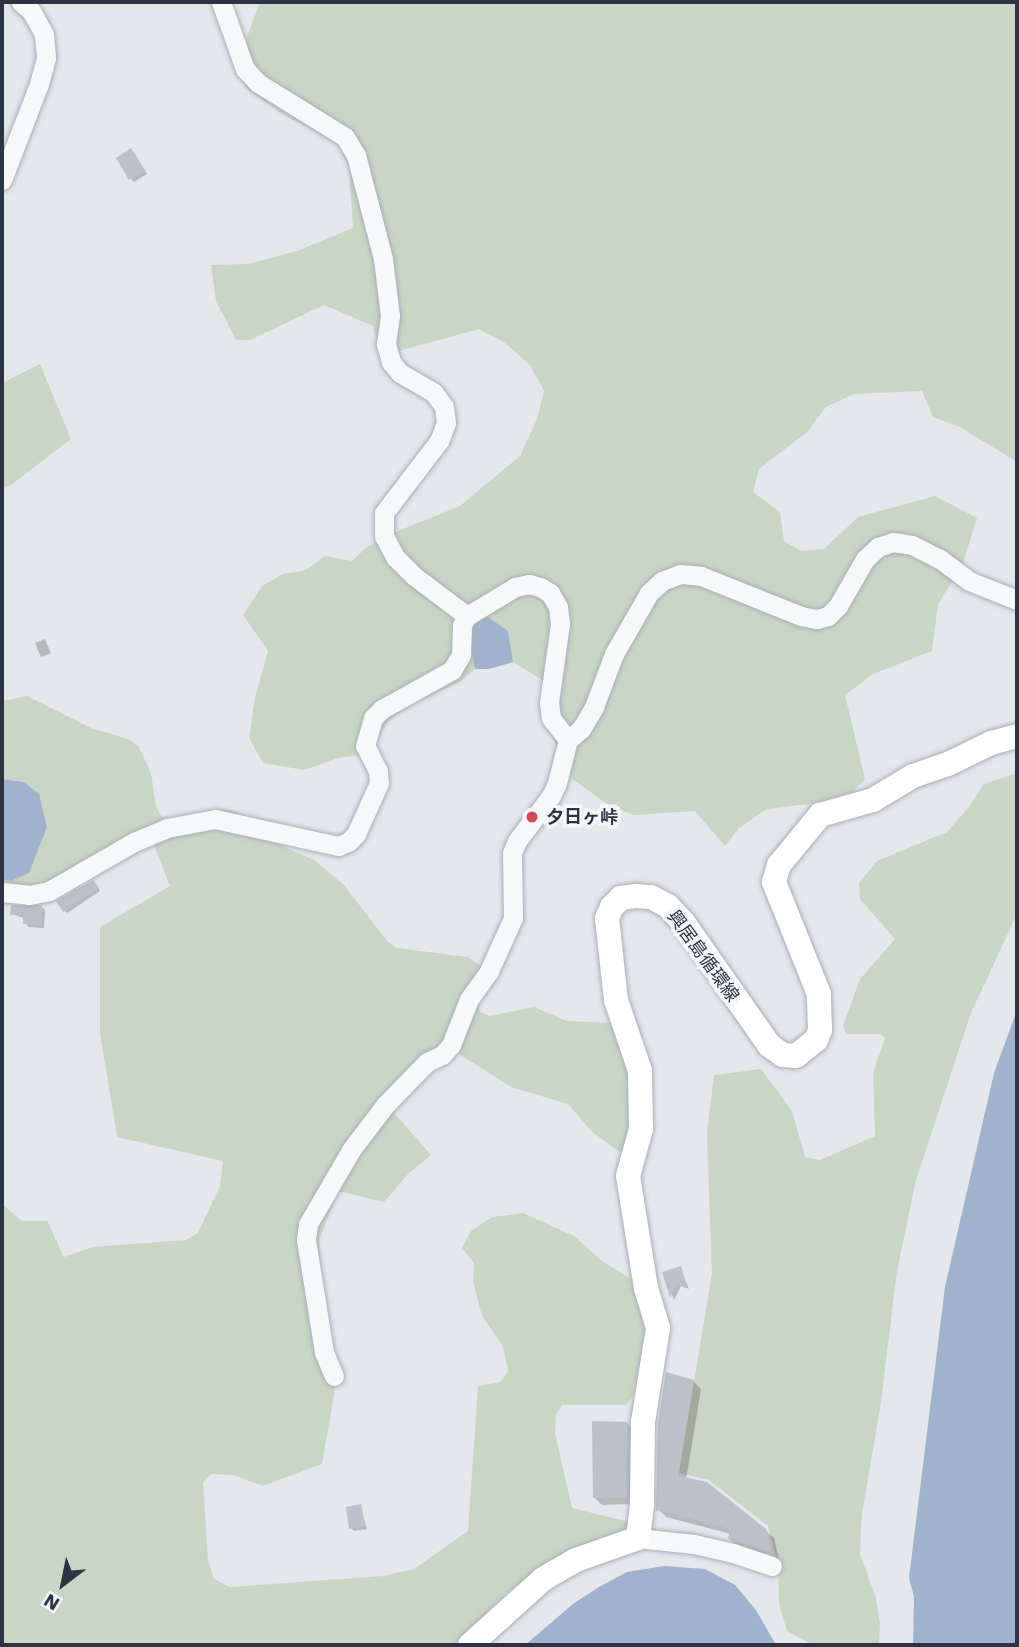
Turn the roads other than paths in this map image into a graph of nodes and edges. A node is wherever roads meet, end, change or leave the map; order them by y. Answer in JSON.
{"nodes":[{"id":1,"x":21,"y":2,"type":"edge"},
{"id":2,"x":221,"y":2,"type":"edge"},
{"id":3,"x":2,"y":180,"type":"edge"},
{"id":4,"x":1017,"y":600,"type":"edge"},
{"id":5,"x":467,"y":615,"type":"junction"},
{"id":6,"x":1017,"y":736,"type":"edge"},
{"id":7,"x":568,"y":740,"type":"junction"},
{"id":8,"x":2,"y":892,"type":"edge"},
{"id":9,"x":334,"y":1376,"type":"dead end"},
{"id":10,"x":638,"y":1538,"type":"junction"},
{"id":11,"x":772,"y":1566,"type":"dead end"},
{"id":12,"x":470,"y":1645,"type":"edge"}],
"edges":[{"from":1,"to":3,"type":"street"},
{"from":2,"to":5,"type":"street"},
{"from":4,"to":7,"type":"street"},
{"from":5,"to":7,"type":"street"},
{"from":5,"to":8,"type":"street"},
{"from":6,"to":10,"type":"main road","name":"興居島循環線"},
{"from":7,"to":9,"type":"street"},
{"from":10,"to":11,"type":"street"},
{"from":10,"to":12,"type":"main road"}]}
